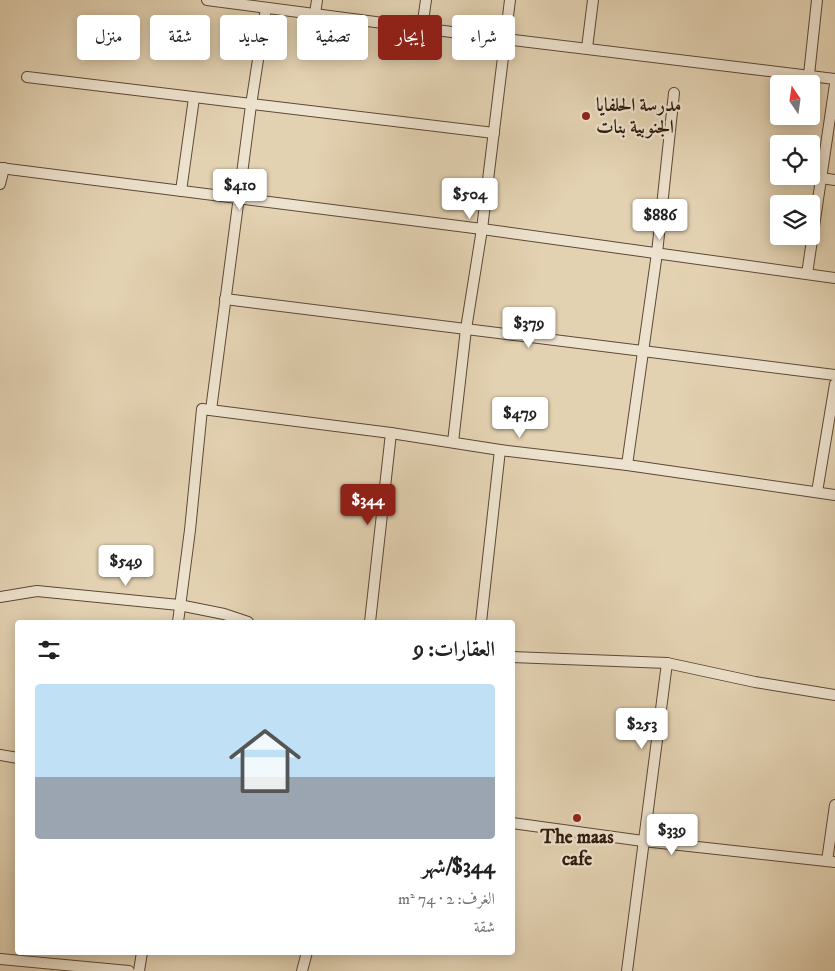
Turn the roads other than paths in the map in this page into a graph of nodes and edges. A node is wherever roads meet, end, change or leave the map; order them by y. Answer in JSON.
{"nodes":[{"id":1,"x":207,"y":0,"type":"edge"},
{"id":2,"x":317,"y":0,"type":"edge"},
{"id":3,"x":426,"y":0,"type":"edge"},
{"id":4,"x":510,"y":0,"type":"edge"},
{"id":5,"x":593,"y":0,"type":"edge"},
{"id":6,"x":817,"y":0,"type":"edge"},
{"id":7,"x":266,"y":8,"type":"junction"},
{"id":8,"x":315,"y":14,"type":"junction"},
{"id":9,"x":424,"y":15,"type":"edge"},
{"id":10,"x":508,"y":15,"type":"edge"},
{"id":11,"x":378,"y":22,"type":"edge"},
{"id":12,"x":515,"y":40,"type":"edge"},
{"id":13,"x":587,"y":48,"type":"junction"},
{"id":14,"x":503,"y":60,"type":"edge"},
{"id":15,"x":809,"y":75,"type":"joint"},
{"id":16,"x":820,"y":77,"type":"edge"},
{"id":17,"x":27,"y":78,"type":"dead end"},
{"id":18,"x":835,"y":79,"type":"edge"},
{"id":19,"x":835,"y":84,"type":"edge"},
{"id":20,"x":674,"y":93,"type":"dead end"},
{"id":21,"x":194,"y":98,"type":"junction"},
{"id":22,"x":251,"y":105,"type":"junction"},
{"id":23,"x":494,"y":133,"type":"junction"},
{"id":24,"x":2,"y":168,"type":"edge"},
{"id":25,"x":821,"y":178,"type":"junction"},
{"id":26,"x":835,"y":180,"type":"edge"},
{"id":27,"x":0,"y":184,"type":"edge"},
{"id":28,"x":182,"y":191,"type":"junction"},
{"id":29,"x":238,"y":198,"type":"junction"},
{"id":30,"x":482,"y":229,"type":"junction"},
{"id":31,"x":657,"y":253,"type":"junction"},
{"id":32,"x":807,"y":274,"type":"junction"},
{"id":33,"x":835,"y":278,"type":"edge"},
{"id":34,"x":225,"y":299,"type":"junction"},
{"id":35,"x":466,"y":329,"type":"junction"},
{"id":36,"x":644,"y":350,"type":"junction"},
{"id":37,"x":835,"y":375,"type":"edge"},
{"id":38,"x":835,"y":384,"type":"edge"},
{"id":39,"x":211,"y":410,"type":"junction"},
{"id":40,"x":391,"y":433,"type":"junction"},
{"id":41,"x":453,"y":442,"type":"junction"},
{"id":42,"x":500,"y":450,"type":"junction"},
{"id":43,"x":627,"y":465,"type":"junction"},
{"id":44,"x":817,"y":492,"type":"junction"},
{"id":45,"x":835,"y":495,"type":"edge"},
{"id":46,"x":0,"y":597,"type":"edge"},
{"id":47,"x":179,"y":606,"type":"junction"},
{"id":48,"x":178,"y":620,"type":"edge"},
{"id":49,"x":242,"y":620,"type":"edge"},
{"id":50,"x":370,"y":620,"type":"edge"},
{"id":51,"x":481,"y":620,"type":"edge"},
{"id":52,"x":515,"y":657,"type":"edge"},
{"id":53,"x":666,"y":663,"type":"junction"},
{"id":54,"x":835,"y":695,"type":"edge"},
{"id":55,"x":0,"y":755,"type":"edge"},
{"id":56,"x":15,"y":758,"type":"edge"},
{"id":57,"x":835,"y":805,"type":"edge"},
{"id":58,"x":515,"y":823,"type":"edge"},
{"id":59,"x":643,"y":841,"type":"junction"},
{"id":60,"x":831,"y":862,"type":"edge"},
{"id":61,"x":142,"y":955,"type":"edge"},
{"id":62,"x":306,"y":955,"type":"edge"},
{"id":63,"x":0,"y":959,"type":"edge"},
{"id":64,"x":129,"y":971,"type":"edge"},
{"id":65,"x":139,"y":971,"type":"edge"},
{"id":66,"x":302,"y":971,"type":"edge"},
{"id":67,"x":627,"y":971,"type":"edge"}],
"edges":[{"from":1,"to":7,"type":"street"},
{"from":2,"to":8,"type":"street"},
{"from":3,"to":9,"type":"street"},
{"from":4,"to":10,"type":"street"},
{"from":5,"to":13,"type":"street"},
{"from":6,"to":15,"type":"street"},
{"from":7,"to":8,"type":"street"},
{"from":7,"to":22,"type":"street"},
{"from":8,"to":11,"type":"street"},
{"from":12,"to":13,"type":"street"},
{"from":13,"to":15,"type":"street"},
{"from":14,"to":23,"type":"street"},
{"from":16,"to":18,"type":"street"},
{"from":17,"to":21,"type":"street"},
{"from":19,"to":25,"type":"street"},
{"from":20,"to":31,"type":"street"},
{"from":21,"to":22,"type":"street"},
{"from":21,"to":28,"type":"street"},
{"from":22,"to":23,"type":"street"},
{"from":22,"to":29,"type":"street"},
{"from":23,"to":30,"type":"street"},
{"from":24,"to":27,"type":"street"},
{"from":24,"to":28,"type":"street"},
{"from":25,"to":26,"type":"street"},
{"from":25,"to":32,"type":"street"},
{"from":28,"to":29,"type":"street"},
{"from":29,"to":30,"type":"street"},
{"from":29,"to":34,"type":"street"},
{"from":30,"to":31,"type":"street"},
{"from":30,"to":35,"type":"street"},
{"from":31,"to":32,"type":"street"},
{"from":31,"to":36,"type":"street"},
{"from":32,"to":33,"type":"street"},
{"from":34,"to":35,"type":"street"},
{"from":34,"to":39,"type":"street"},
{"from":35,"to":36,"type":"street"},
{"from":35,"to":41,"type":"street"},
{"from":36,"to":37,"type":"street"},
{"from":36,"to":43,"type":"street"},
{"from":38,"to":44,"type":"street"},
{"from":39,"to":40,"type":"street"},
{"from":39,"to":47,"type":"street"},
{"from":40,"to":41,"type":"street"},
{"from":40,"to":50,"type":"street"},
{"from":41,"to":42,"type":"street"},
{"from":42,"to":43,"type":"street"},
{"from":42,"to":51,"type":"street"},
{"from":43,"to":44,"type":"street"},
{"from":44,"to":45,"type":"street"},
{"from":46,"to":47,"type":"street"},
{"from":47,"to":48,"type":"street"},
{"from":47,"to":49,"type":"street"},
{"from":52,"to":53,"type":"street"},
{"from":53,"to":54,"type":"street"},
{"from":53,"to":59,"type":"street"},
{"from":55,"to":56,"type":"street"},
{"from":57,"to":60,"type":"street"},
{"from":58,"to":59,"type":"street"},
{"from":59,"to":60,"type":"street"},
{"from":59,"to":67,"type":"street"},
{"from":61,"to":65,"type":"street"},
{"from":62,"to":66,"type":"street"},
{"from":63,"to":64,"type":"street"}]}
